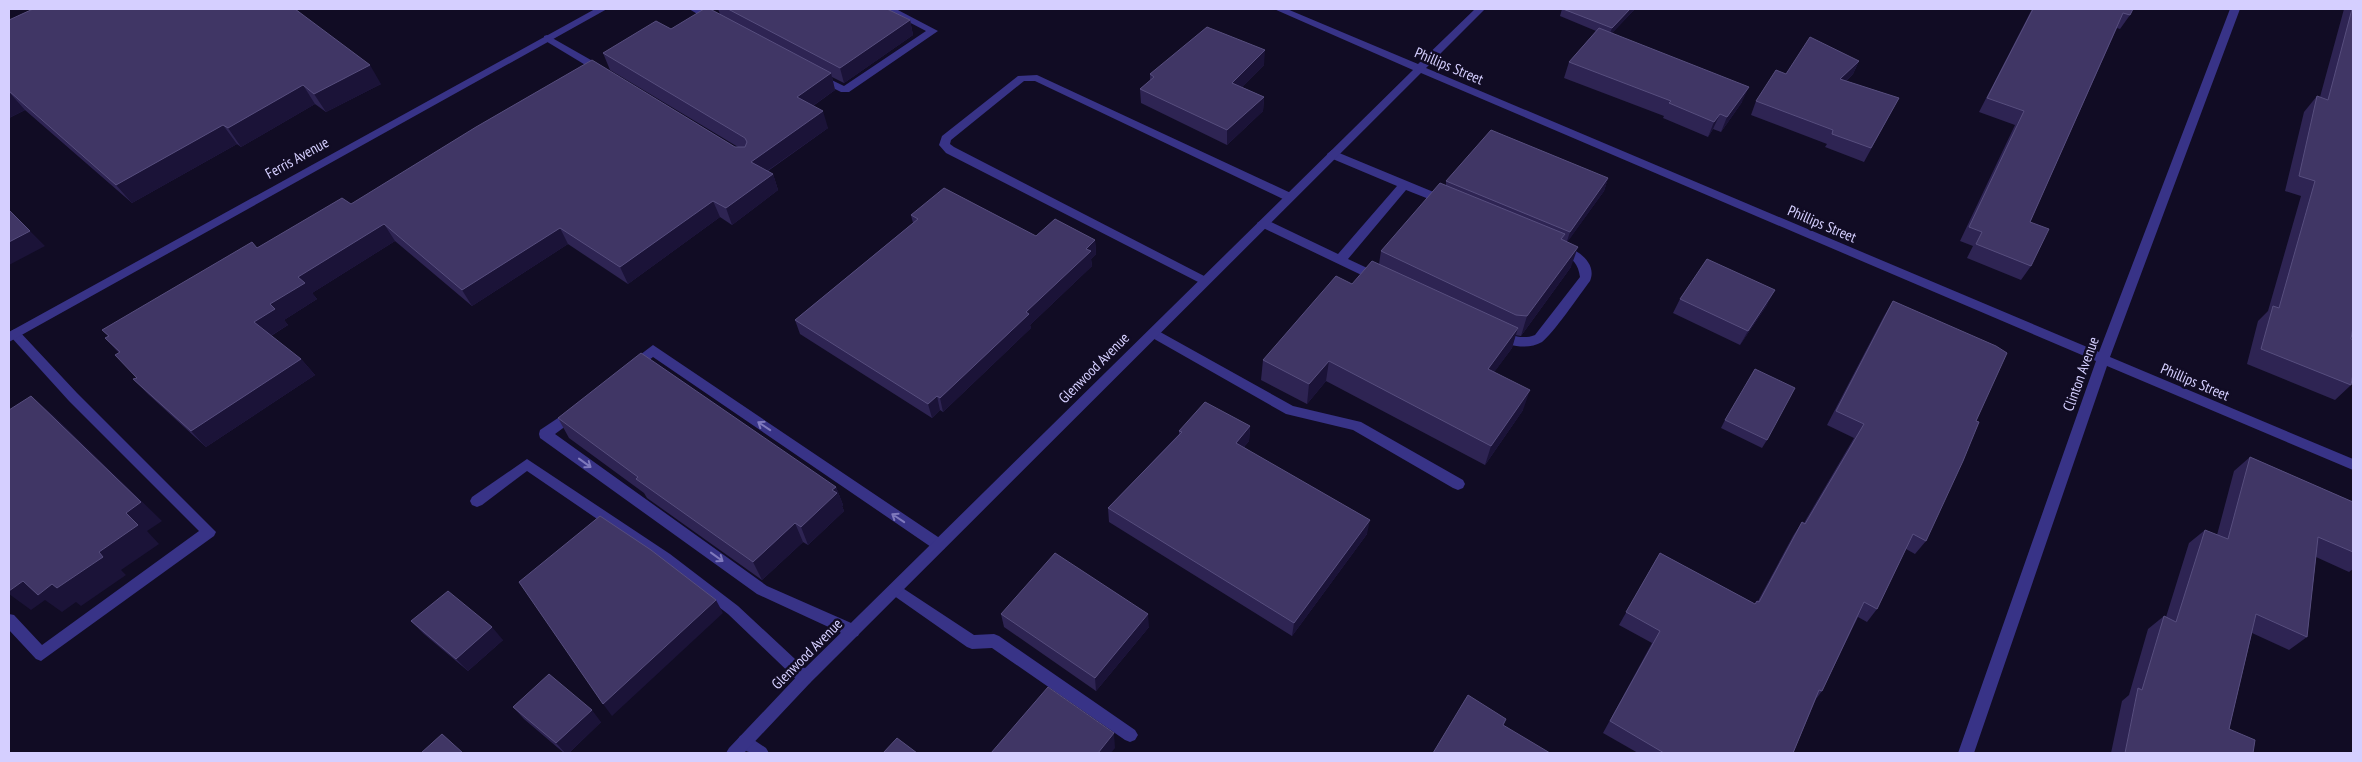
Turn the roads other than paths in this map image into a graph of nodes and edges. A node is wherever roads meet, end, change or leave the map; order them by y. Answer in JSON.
{"nodes":[{"id":1,"x":602,"y":9,"type":"edge"},
{"id":2,"x":694,"y":9,"type":"edge"},
{"id":3,"x":890,"y":9,"type":"edge"},
{"id":4,"x":1279,"y":9,"type":"edge"},
{"id":5,"x":1480,"y":9,"type":"edge"},
{"id":6,"x":2235,"y":9,"type":"edge"},
{"id":7,"x":727,"y":27,"type":"edge"},
{"id":8,"x":547,"y":38,"type":"junction"},
{"id":9,"x":1418,"y":69,"type":"junction"},
{"id":10,"x":811,"y":72,"type":"edge"},
{"id":11,"x":614,"y":78,"type":"edge"},
{"id":12,"x":1332,"y":154,"type":"junction"},
{"id":13,"x":1405,"y":184,"type":"junction"},
{"id":14,"x":1288,"y":198,"type":"junction"},
{"id":15,"x":1459,"y":207,"type":"edge"},
{"id":16,"x":1263,"y":224,"type":"junction"},
{"id":17,"x":1549,"y":244,"type":"edge"},
{"id":18,"x":1340,"y":260,"type":"junction"},
{"id":19,"x":1204,"y":281,"type":"junction"},
{"id":20,"x":1393,"y":285,"type":"edge"},
{"id":21,"x":1153,"y":332,"type":"junction"},
{"id":22,"x":1490,"y":332,"type":"edge"},
{"id":23,"x":12,"y":335,"type":"edge"},
{"id":24,"x":2103,"y":359,"type":"junction"},
{"id":25,"x":623,"y":374,"type":"edge"},
{"id":26,"x":584,"y":404,"type":"edge"},
{"id":27,"x":2353,"y":465,"type":"edge"},
{"id":28,"x":1458,"y":484,"type":"dead end"},
{"id":29,"x":478,"y":501,"type":"dead end"},
{"id":30,"x":939,"y":545,"type":"junction"},
{"id":31,"x":895,"y":589,"type":"junction"},
{"id":32,"x":9,"y":620,"type":"edge"},
{"id":33,"x":852,"y":631,"type":"junction"},
{"id":34,"x":805,"y":678,"type":"junction"},
{"id":35,"x":1130,"y":735,"type":"dead end"},
{"id":36,"x":745,"y":741,"type":"junction"},
{"id":37,"x":734,"y":753,"type":"edge"},
{"id":38,"x":760,"y":753,"type":"edge"},
{"id":39,"x":1966,"y":753,"type":"edge"}],
"edges":[{"from":1,"to":8,"type":"street","name":"Ferris Avenue"},
{"from":2,"to":7,"type":"street"},
{"from":3,"to":10,"type":"street"},
{"from":4,"to":9,"type":"street","name":"Phillips Street"},
{"from":5,"to":9,"type":"street","name":"Glenwood Avenue"},
{"from":6,"to":24,"type":"street","name":"Clinton Avenue"},
{"from":8,"to":11,"type":"street"},
{"from":8,"to":23,"type":"street","name":"Ferris Avenue"},
{"from":9,"to":12,"type":"street","name":"Glenwood Avenue"},
{"from":9,"to":24,"type":"street","name":"Phillips Street"},
{"from":12,"to":13,"type":"street"},
{"from":12,"to":14,"type":"street","name":"Glenwood Avenue"},
{"from":13,"to":15,"type":"street"},
{"from":13,"to":18,"type":"street"},
{"from":14,"to":16,"type":"street","name":"Glenwood Avenue"},
{"from":14,"to":19,"type":"street"},
{"from":16,"to":18,"type":"street"},
{"from":16,"to":19,"type":"street","name":"Glenwood Avenue"},
{"from":17,"to":22,"type":"street"},
{"from":18,"to":20,"type":"street"},
{"from":19,"to":21,"type":"street","name":"Glenwood Avenue"},
{"from":21,"to":28,"type":"street"},
{"from":21,"to":30,"type":"street","name":"Glenwood Avenue"},
{"from":23,"to":32,"type":"street"},
{"from":24,"to":27,"type":"street","name":"Phillips Street"},
{"from":24,"to":39,"type":"street","name":"Clinton Avenue"},
{"from":30,"to":25,"type":"street","one_way":true},
{"from":26,"to":33,"type":"street","one_way":true},
{"from":29,"to":34,"type":"street"},
{"from":30,"to":31,"type":"street","name":"Glenwood Avenue"},
{"from":31,"to":33,"type":"street","name":"Glenwood Avenue"},
{"from":31,"to":35,"type":"street"},
{"from":33,"to":34,"type":"street","name":"Glenwood Avenue"},
{"from":34,"to":36,"type":"street","name":"Glenwood Avenue"},
{"from":36,"to":37,"type":"street","name":"Glenwood Avenue"},
{"from":36,"to":38,"type":"street"}]}
